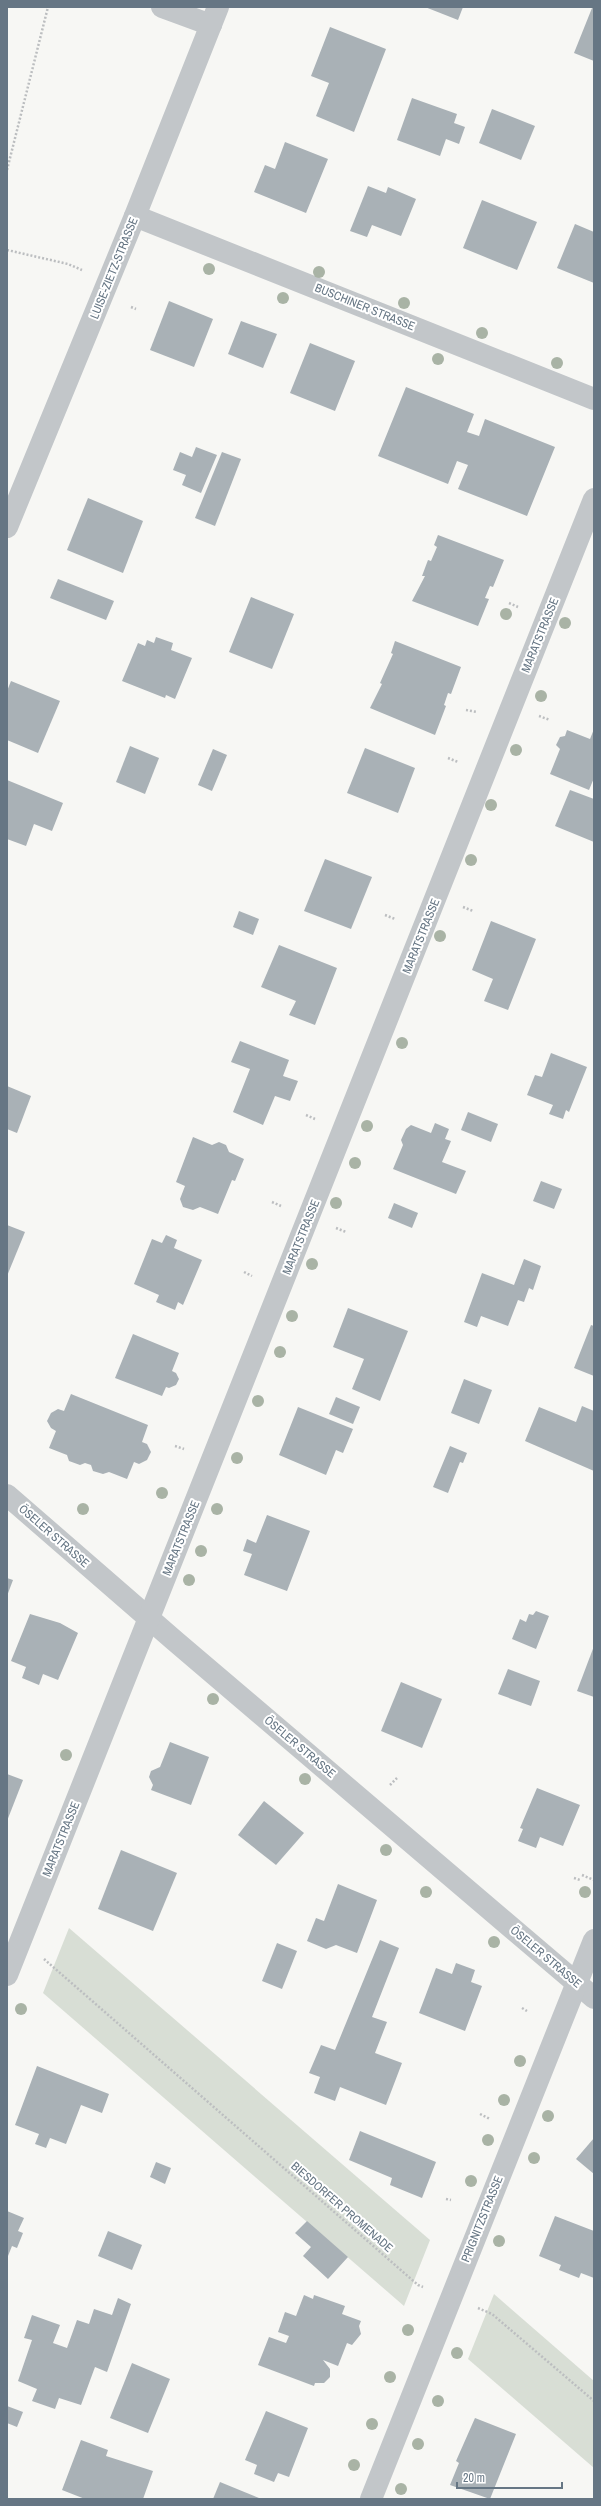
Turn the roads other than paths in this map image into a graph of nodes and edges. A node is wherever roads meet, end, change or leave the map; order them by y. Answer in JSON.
{"nodes":[{"id":1,"x":162,"y":7,"type":"edge"},
{"id":2,"x":214,"y":16,"type":"edge"},
{"id":3,"x":135,"y":216,"type":"junction"},
{"id":4,"x":594,"y":399,"type":"edge"},
{"id":5,"x":594,"y":499,"type":"edge"},
{"id":6,"x":7,"y":527,"type":"edge"},
{"id":7,"x":7,"y":1495,"type":"edge"},
{"id":8,"x":149,"y":1619,"type":"junction"},
{"id":9,"x":594,"y":1940,"type":"edge"},
{"id":10,"x":7,"y":1975,"type":"edge"},
{"id":11,"x":577,"y":1983,"type":"junction"},
{"id":12,"x":594,"y":1998,"type":"edge"},
{"id":13,"x":371,"y":2499,"type":"edge"}],
"edges":[{"from":1,"to":2,"type":"street"},
{"from":2,"to":3,"type":"street","name":"LUISE-ZIETZ-STRASSE"},
{"from":3,"to":4,"type":"street","name":"BUSCHINER STRASSE"},
{"from":3,"to":6,"type":"street","name":"LUISE-ZIETZ-STRASSE"},
{"from":5,"to":8,"type":"street","name":"MARATSTRASSE"},
{"from":7,"to":8,"type":"street","name":"ÖSELER STRASSE"},
{"from":8,"to":10,"type":"street","name":"MARATSTRASSE"},
{"from":8,"to":11,"type":"street","name":"ÖSELER STRASSE"},
{"from":9,"to":11,"type":"street","name":"PRIGNITZSTRASSE"},
{"from":11,"to":12,"type":"street","name":"ÖSELER STRASSE"},
{"from":11,"to":13,"type":"street","name":"PRIGNITZSTRASSE"}]}
